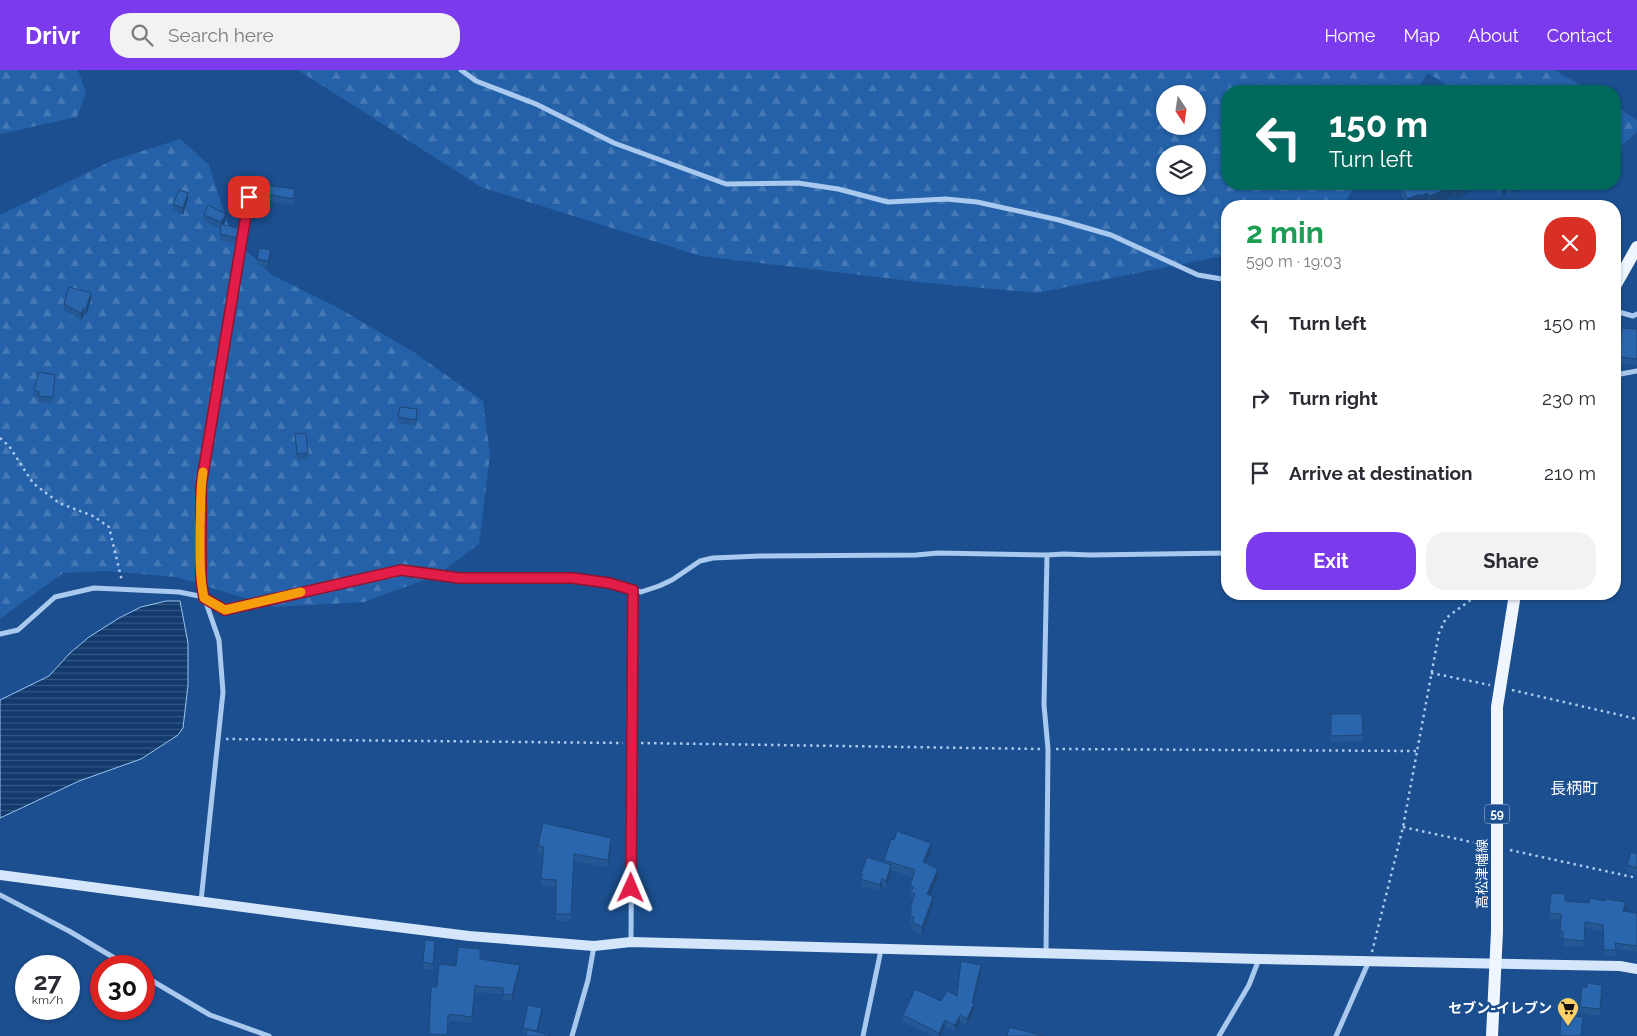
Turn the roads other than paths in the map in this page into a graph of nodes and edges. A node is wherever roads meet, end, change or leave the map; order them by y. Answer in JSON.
{"nodes":[{"id":1,"x":461,"y":70,"type":"edge"},
{"id":2,"x":249,"y":197,"type":"dead end"},
{"id":3,"x":1637,"y":247,"type":"edge"},
{"id":4,"x":1621,"y":275,"type":"edge"},
{"id":5,"x":1221,"y":279,"type":"edge"},
{"id":6,"x":1621,"y":313,"type":"edge"},
{"id":7,"x":1637,"y":314,"type":"edge"},
{"id":8,"x":1637,"y":371,"type":"edge"},
{"id":9,"x":1621,"y":374,"type":"edge"},
{"id":10,"x":1221,"y":553,"type":"edge"},
{"id":11,"x":1047,"y":555,"type":"junction"},
{"id":12,"x":633,"y":590,"type":"junction"},
{"id":13,"x":204,"y":598,"type":"junction"},
{"id":14,"x":1514,"y":600,"type":"edge"},
{"id":15,"x":0,"y":634,"type":"edge"},
{"id":16,"x":0,"y":875,"type":"edge"},
{"id":17,"x":0,"y":895,"type":"edge"},
{"id":18,"x":201,"y":901,"type":"junction"},
{"id":19,"x":631,"y":942,"type":"junction"},
{"id":20,"x":594,"y":946,"type":"junction"},
{"id":21,"x":881,"y":950,"type":"junction"},
{"id":22,"x":1046,"y":954,"type":"junction"},
{"id":23,"x":109,"y":955,"type":"edge"},
{"id":24,"x":1259,"y":959,"type":"junction"},
{"id":25,"x":1369,"y":961,"type":"junction"},
{"id":26,"x":1496,"y":965,"type":"junction"},
{"id":27,"x":1637,"y":969,"type":"edge"},
{"id":28,"x":155,"y":982,"type":"edge"},
{"id":29,"x":269,"y":1036,"type":"edge"},
{"id":30,"x":572,"y":1036,"type":"edge"},
{"id":31,"x":863,"y":1036,"type":"edge"},
{"id":32,"x":1218,"y":1036,"type":"edge"},
{"id":33,"x":1336,"y":1036,"type":"edge"},
{"id":34,"x":1492,"y":1036,"type":"edge"}],
"edges":[{"from":1,"to":5,"type":"street"},
{"from":2,"to":13,"type":"street"},
{"from":3,"to":4,"type":"main road"},
{"from":6,"to":7,"type":"street"},
{"from":8,"to":9,"type":"street"},
{"from":10,"to":11,"type":"street"},
{"from":11,"to":12,"type":"street"},
{"from":11,"to":22,"type":"street"},
{"from":12,"to":13,"type":"street"},
{"from":12,"to":19,"type":"street"},
{"from":13,"to":15,"type":"street"},
{"from":13,"to":18,"type":"street"},
{"from":14,"to":26,"type":"main road","name":"高松津幡線","number":"59"},
{"from":16,"to":18,"type":"street"},
{"from":17,"to":23,"type":"street"},
{"from":18,"to":20,"type":"street"},
{"from":19,"to":20,"type":"street"},
{"from":19,"to":21,"type":"street"},
{"from":20,"to":30,"type":"street"},
{"from":21,"to":22,"type":"street"},
{"from":21,"to":31,"type":"street"},
{"from":22,"to":24,"type":"street"},
{"from":24,"to":25,"type":"street"},
{"from":24,"to":32,"type":"street"},
{"from":25,"to":26,"type":"street"},
{"from":25,"to":33,"type":"street"},
{"from":26,"to":27,"type":"street"},
{"from":26,"to":34,"type":"main road","name":"高松津幡線","number":"59"},
{"from":28,"to":29,"type":"street"}]}
